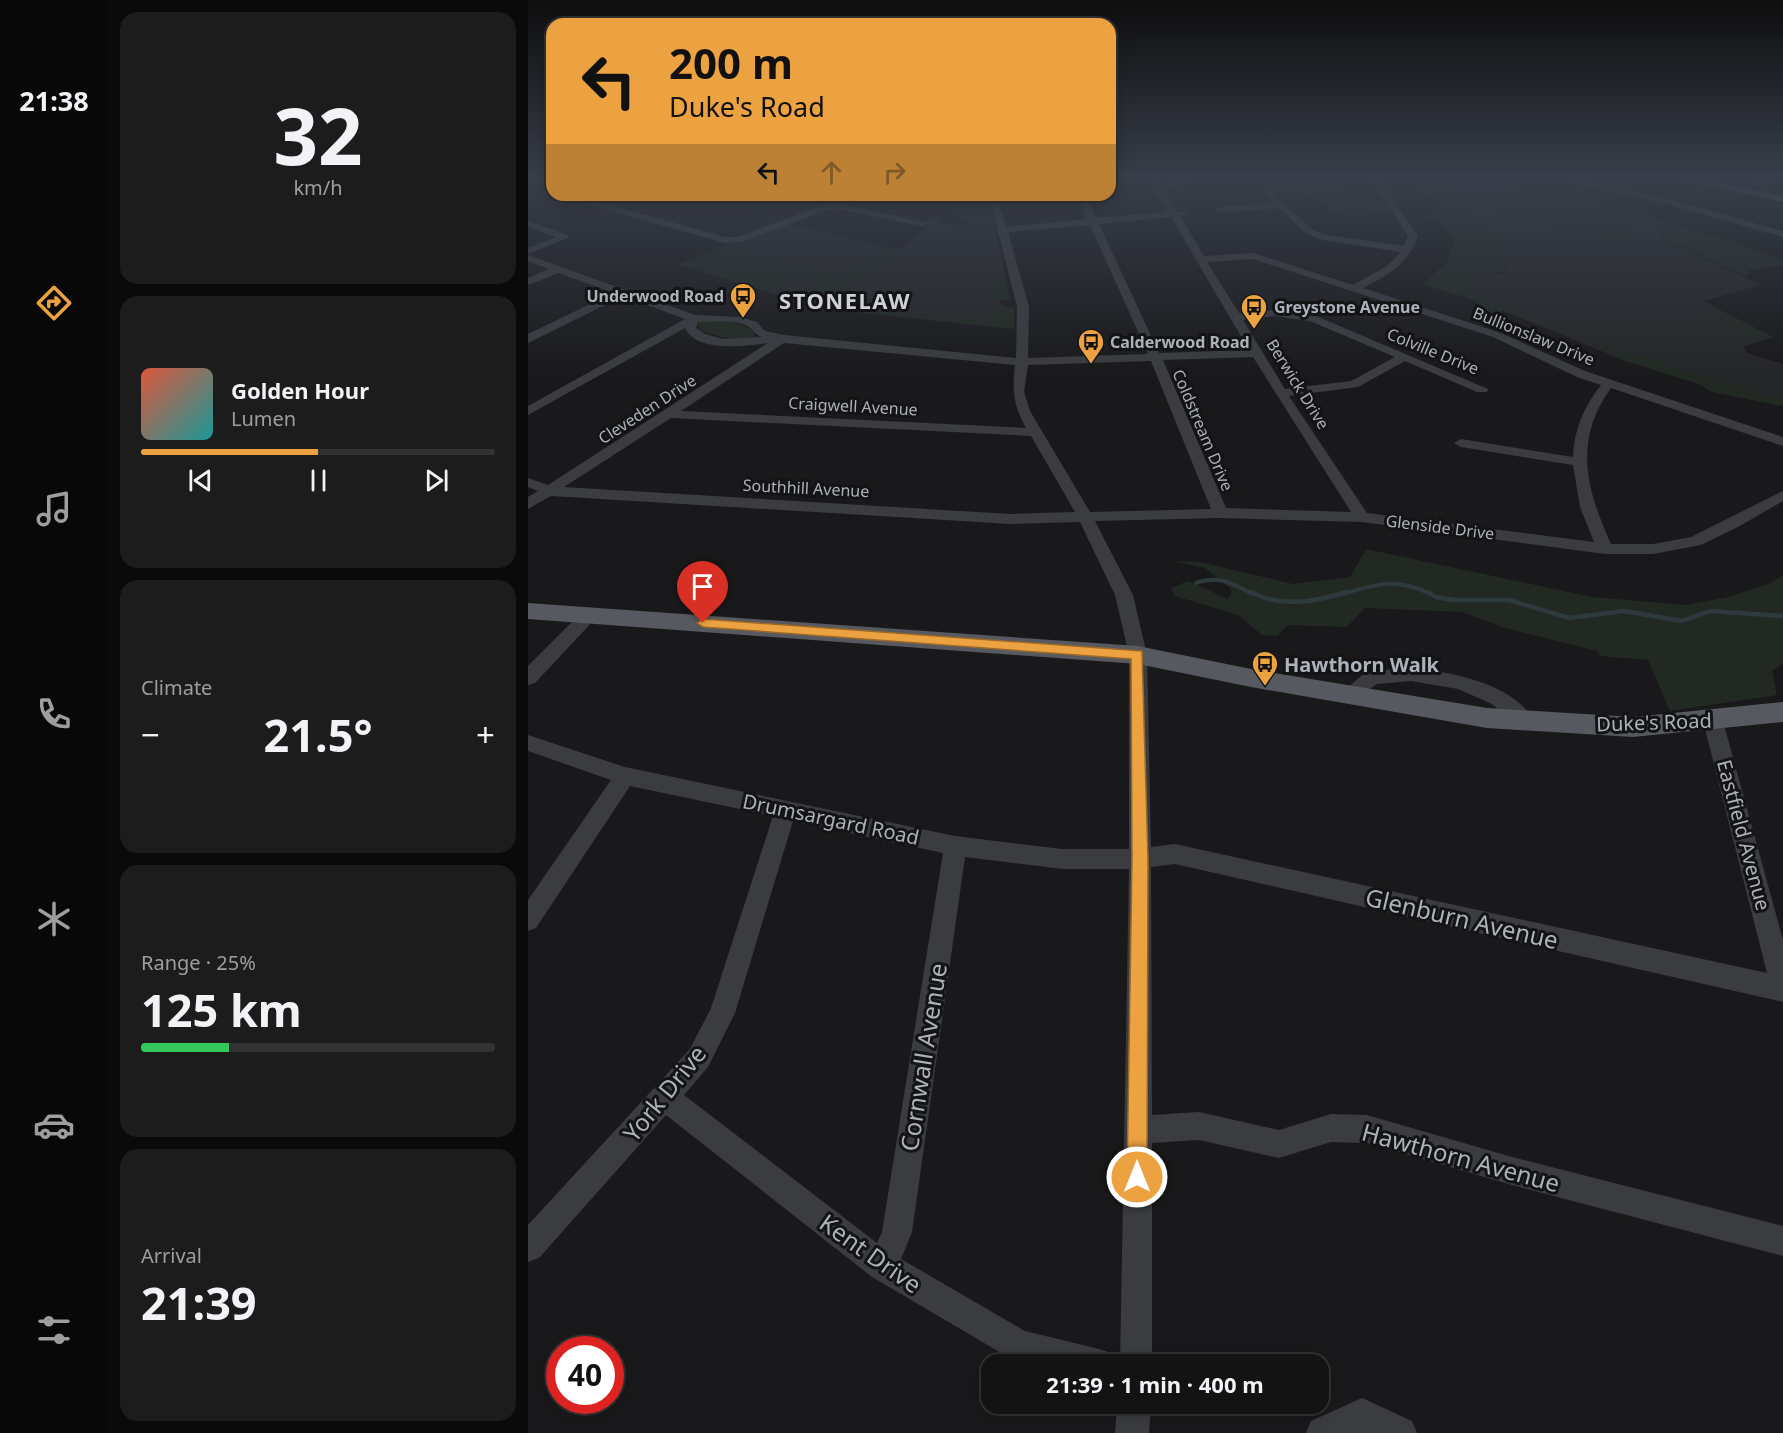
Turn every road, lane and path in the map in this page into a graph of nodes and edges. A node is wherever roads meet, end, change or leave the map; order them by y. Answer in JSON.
{"nodes":[{"id":1,"x":549,"y":243,"type":"edge"},
{"id":2,"x":1006,"y":243,"type":"edge"},
{"id":3,"x":1104,"y":243,"type":"edge"},
{"id":4,"x":1193,"y":243,"type":"edge"},
{"id":5,"x":1360,"y":243,"type":"edge"},
{"id":6,"x":1411,"y":243,"type":"edge"},
{"id":7,"x":1409,"y":250,"type":"junction"},
{"id":8,"x":528,"y":251,"type":"edge"},
{"id":9,"x":528,"y":258,"type":"edge"},
{"id":10,"x":1201,"y":259,"type":"junction"},
{"id":11,"x":558,"y":268,"type":"junction"},
{"id":12,"x":528,"y":282,"type":"edge"},
{"id":13,"x":1355,"y":288,"type":"junction"},
{"id":14,"x":623,"y":292,"type":"junction"},
{"id":15,"x":1235,"y":317,"type":"junction"},
{"id":16,"x":694,"y":318,"type":"junction"},
{"id":17,"x":528,"y":339,"type":"edge"},
{"id":18,"x":783,"y":339,"type":"junction"},
{"id":19,"x":1259,"y":353,"type":"junction"},
{"id":20,"x":1404,"y":357,"type":"junction"},
{"id":21,"x":1156,"y":359,"type":"junction"},
{"id":22,"x":1022,"y":363,"type":"junction"},
{"id":23,"x":1610,"y":384,"type":"junction"},
{"id":24,"x":1482,"y":388,"type":"dead end"},
{"id":25,"x":1281,"y":393,"type":"junction"},
{"id":26,"x":528,"y":411,"type":"edge"},
{"id":27,"x":671,"y":414,"type":"junction"},
{"id":28,"x":1034,"y":432,"type":"junction"},
{"id":29,"x":1783,"y":442,"type":"edge"},
{"id":30,"x":1461,"y":443,"type":"dead end"},
{"id":31,"x":1578,"y":462,"type":"junction"},
{"id":32,"x":528,"y":482,"type":"edge"},
{"id":33,"x":550,"y":491,"type":"junction"},
{"id":34,"x":1783,"y":495,"type":"edge"},
{"id":35,"x":528,"y":504,"type":"edge"},
{"id":36,"x":1220,"y":513,"type":"junction"},
{"id":37,"x":1084,"y":515,"type":"junction"},
{"id":38,"x":1362,"y":517,"type":"junction"},
{"id":39,"x":1605,"y":549,"type":"junction"},
{"id":40,"x":528,"y":611,"type":"edge"},
{"id":41,"x":589,"y":615,"type":"junction"},
{"id":42,"x":1137,"y":655,"type":"junction"},
{"id":43,"x":528,"y":678,"type":"edge"},
{"id":44,"x":1783,"y":712,"type":"edge"},
{"id":45,"x":1713,"y":721,"type":"junction"},
{"id":46,"x":528,"y":743,"type":"edge"},
{"id":47,"x":625,"y":776,"type":"junction"},
{"id":48,"x":786,"y":809,"type":"junction"},
{"id":49,"x":955,"y":846,"type":"junction"},
{"id":50,"x":1140,"y":859,"type":"junction"},
{"id":51,"x":528,"y":920,"type":"edge"},
{"id":52,"x":1783,"y":987,"type":"edge"},
{"id":53,"x":666,"y":1098,"type":"junction"},
{"id":54,"x":1137,"y":1130,"type":"junction"},
{"id":55,"x":1783,"y":1242,"type":"edge"},
{"id":56,"x":528,"y":1247,"type":"edge"},
{"id":57,"x":883,"y":1266,"type":"junction"},
{"id":58,"x":1053,"y":1354,"type":"edge"},
{"id":59,"x":1136,"y":1354,"type":"edge"},
{"id":60,"x":1133,"y":1414,"type":"edge"},
{"id":61,"x":1132,"y":1433,"type":"edge"},
{"id":62,"x":1323,"y":1433,"type":"edge"},
{"id":63,"x":1400,"y":1433,"type":"edge"}],
"edges":[{"from":1,"to":8,"type":"street"},
{"from":2,"to":22,"type":"street"},
{"from":3,"to":21,"type":"street","name":"Coldstream Drive"},
{"from":4,"to":10,"type":"street","name":"Berwick Drive"},
{"from":5,"to":7,"type":"street"},
{"from":6,"to":7,"type":"street"},
{"from":7,"to":13,"type":"street"},
{"from":9,"to":11,"type":"street"},
{"from":10,"to":13,"type":"street","name":"Bullionslaw Drive"},
{"from":10,"to":15,"type":"street","name":"Berwick Drive"},
{"from":11,"to":12,"type":"street"},
{"from":11,"to":14,"type":"street"},
{"from":13,"to":23,"type":"street","name":"Bullionslaw Drive"},
{"from":14,"to":16,"type":"street"},
{"from":14,"to":17,"type":"street"},
{"from":15,"to":19,"type":"street","name":"Berwick Drive"},
{"from":15,"to":20,"type":"street","name":"Colville Drive"},
{"from":16,"to":18,"type":"street"},
{"from":16,"to":18,"type":"street"},
{"from":16,"to":26,"type":"street"},
{"from":18,"to":22,"type":"street"},
{"from":18,"to":27,"type":"street","name":"Cleveden Drive"},
{"from":19,"to":21,"type":"street"},
{"from":19,"to":25,"type":"street","name":"Berwick Drive"},
{"from":20,"to":24,"type":"street","name":"Colville Drive"},
{"from":20,"to":25,"type":"street"},
{"from":21,"to":22,"type":"street"},
{"from":21,"to":36,"type":"street","name":"Coldstream Drive"},
{"from":22,"to":28,"type":"street"},
{"from":23,"to":29,"type":"street","name":"Bullionslaw Drive"},
{"from":23,"to":31,"type":"street"},
{"from":25,"to":38,"type":"street","name":"Berwick Drive"},
{"from":27,"to":28,"type":"street","name":"Craigwell Avenue"},
{"from":27,"to":33,"type":"street","name":"Cleveden Drive"},
{"from":28,"to":37,"type":"street"},
{"from":30,"to":31,"type":"street"},
{"from":31,"to":39,"type":"street"},
{"from":32,"to":33,"type":"street","name":"Southhill Avenue"},
{"from":33,"to":35,"type":"street","name":"Cleveden Drive"},
{"from":33,"to":37,"type":"street","name":"Southhill Avenue"},
{"from":34,"to":39,"type":"street","name":"Glenside Drive"},
{"from":36,"to":37,"type":"street","name":"Glenside Drive"},
{"from":36,"to":38,"type":"street","name":"Glenside Drive"},
{"from":37,"to":42,"type":"street"},
{"from":38,"to":39,"type":"street","name":"Glenside Drive"},
{"from":40,"to":41,"type":"main road","name":"Duke's Road"},
{"from":41,"to":42,"type":"main road","name":"Duke's Road"},
{"from":41,"to":43,"type":"street"},
{"from":42,"to":45,"type":"main road","name":"Duke's Road"},
{"from":42,"to":50,"type":"street"},
{"from":44,"to":45,"type":"main road","name":"Duke's Road"},
{"from":45,"to":52,"type":"street","name":"Eastfield Avenue"},
{"from":46,"to":47,"type":"street","name":"Drumsargard Road"},
{"from":47,"to":48,"type":"street","name":"Drumsargard Road"},
{"from":47,"to":51,"type":"street"},
{"from":48,"to":49,"type":"street","name":"Drumsargard Road"},
{"from":48,"to":53,"type":"street","name":"York Drive"},
{"from":49,"to":50,"type":"street","name":"Drumsargard Road"},
{"from":49,"to":57,"type":"street","name":"Cornwall Avenue"},
{"from":50,"to":52,"type":"street","name":"Glenburn Avenue"},
{"from":50,"to":54,"type":"street"},
{"from":53,"to":56,"type":"street","name":"York Drive"},
{"from":53,"to":57,"type":"street","name":"Kent Drive"},
{"from":54,"to":55,"type":"street","name":"Hawthorn Avenue"},
{"from":54,"to":59,"type":"street"},
{"from":57,"to":58,"type":"street","name":"Kent Drive"},
{"from":60,"to":61,"type":"street"},
{"from":62,"to":63,"type":"street"}]}
